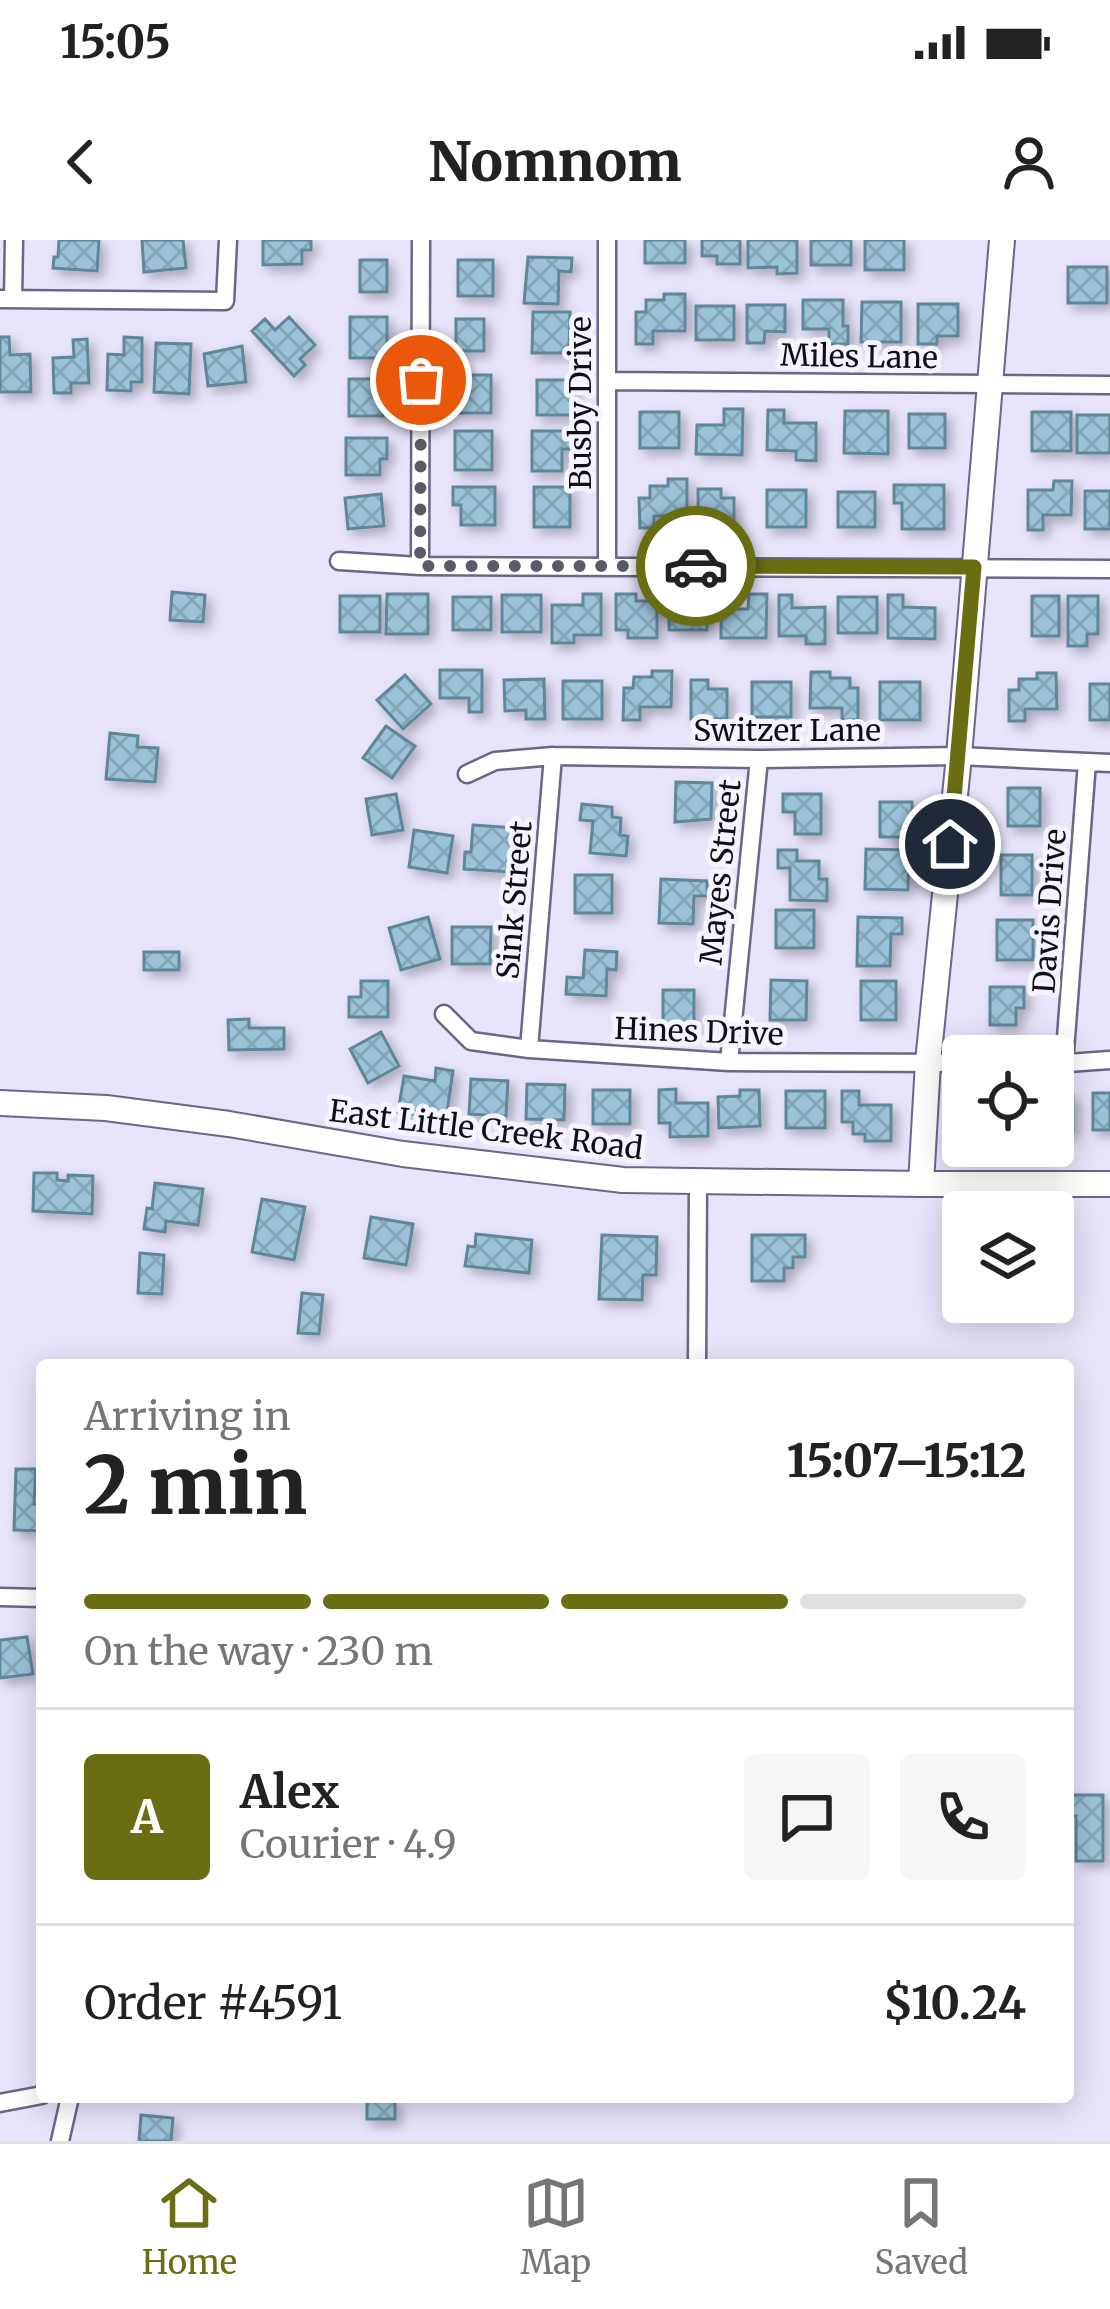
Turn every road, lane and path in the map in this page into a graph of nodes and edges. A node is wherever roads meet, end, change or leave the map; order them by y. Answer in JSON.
{"nodes":[{"id":1,"x":14,"y":240,"type":"edge"},
{"id":2,"x":228,"y":240,"type":"edge"},
{"id":3,"x":422,"y":240,"type":"edge"},
{"id":4,"x":607,"y":240,"type":"edge"},
{"id":5,"x":1002,"y":240,"type":"edge"},
{"id":6,"x":7,"y":299,"type":"edge"},
{"id":7,"x":608,"y":381,"type":"junction"},
{"id":8,"x":989,"y":385,"type":"junction"},
{"id":9,"x":1110,"y":385,"type":"edge"},
{"id":10,"x":339,"y":561,"type":"dead end"},
{"id":11,"x":420,"y":566,"type":"junction"},
{"id":12,"x":607,"y":566,"type":"junction"},
{"id":13,"x":974,"y":567,"type":"junction"},
{"id":14,"x":1110,"y":569,"type":"edge"},
{"id":15,"x":554,"y":756,"type":"junction"},
{"id":16,"x":959,"y":756,"type":"junction"},
{"id":17,"x":759,"y":759,"type":"junction"},
{"id":18,"x":1088,"y":762,"type":"junction"},
{"id":19,"x":1110,"y":763,"type":"edge"},
{"id":20,"x":467,"y":774,"type":"dead end"},
{"id":21,"x":444,"y":1014,"type":"dead end"},
{"id":22,"x":1062,"y":1035,"type":"edge"},
{"id":23,"x":529,"y":1049,"type":"junction"},
{"id":24,"x":1110,"y":1060,"type":"edge"},
{"id":25,"x":729,"y":1062,"type":"junction"},
{"id":26,"x":928,"y":1062,"type":"junction"},
{"id":27,"x":942,"y":1062,"type":"edge"},
{"id":28,"x":1074,"y":1063,"type":"edge"},
{"id":29,"x":0,"y":1103,"type":"edge"},
{"id":30,"x":698,"y":1180,"type":"junction"},
{"id":31,"x":921,"y":1184,"type":"junction"},
{"id":32,"x":1110,"y":1184,"type":"edge"},
{"id":33,"x":697,"y":1359,"type":"edge"},
{"id":34,"x":0,"y":1597,"type":"edge"},
{"id":35,"x":36,"y":1598,"type":"edge"},
{"id":36,"x":36,"y":2096,"type":"edge"},
{"id":37,"x":0,"y":2103,"type":"edge"},
{"id":38,"x":69,"y":2103,"type":"edge"},
{"id":39,"x":60,"y":2141,"type":"edge"}],
"edges":[{"from":1,"to":6,"type":"street"},
{"from":2,"to":6,"type":"street"},
{"from":3,"to":11,"type":"street"},
{"from":4,"to":7,"type":"street","name":"Busby Drive"},
{"from":5,"to":8,"type":"street"},
{"from":7,"to":8,"type":"street","name":"Miles Lane"},
{"from":7,"to":12,"type":"street","name":"Busby Drive"},
{"from":8,"to":9,"type":"street","name":"Miles Lane"},
{"from":8,"to":13,"type":"street"},
{"from":10,"to":11,"type":"street"},
{"from":11,"to":12,"type":"street"},
{"from":12,"to":13,"type":"street"},
{"from":13,"to":14,"type":"street"},
{"from":13,"to":16,"type":"street"},
{"from":15,"to":17,"type":"street","name":"Switzer Lane"},
{"from":15,"to":20,"type":"street","name":"Switzer Lane"},
{"from":15,"to":23,"type":"street","name":"Sink Street"},
{"from":16,"to":17,"type":"street","name":"Switzer Lane"},
{"from":16,"to":18,"type":"street","name":"Switzer Lane"},
{"from":16,"to":26,"type":"street"},
{"from":17,"to":25,"type":"street","name":"Mayes Street"},
{"from":18,"to":19,"type":"street","name":"Switzer Lane"},
{"from":18,"to":22,"type":"street","name":"Davis Drive"},
{"from":21,"to":23,"type":"street","name":"Hines Drive"},
{"from":23,"to":25,"type":"street","name":"Hines Drive"},
{"from":24,"to":28,"type":"street"},
{"from":25,"to":26,"type":"street","name":"Hines Drive"},
{"from":26,"to":27,"type":"street","name":"Hines Drive"},
{"from":26,"to":31,"type":"street"},
{"from":29,"to":30,"type":"street","name":"East Little Creek Road"},
{"from":30,"to":31,"type":"street","name":"East Little Creek Road"},
{"from":30,"to":33,"type":"street"},
{"from":31,"to":32,"type":"street","name":"East Little Creek Road"},
{"from":34,"to":35,"type":"street"},
{"from":36,"to":37,"type":"street"},
{"from":38,"to":39,"type":"street"}]}
